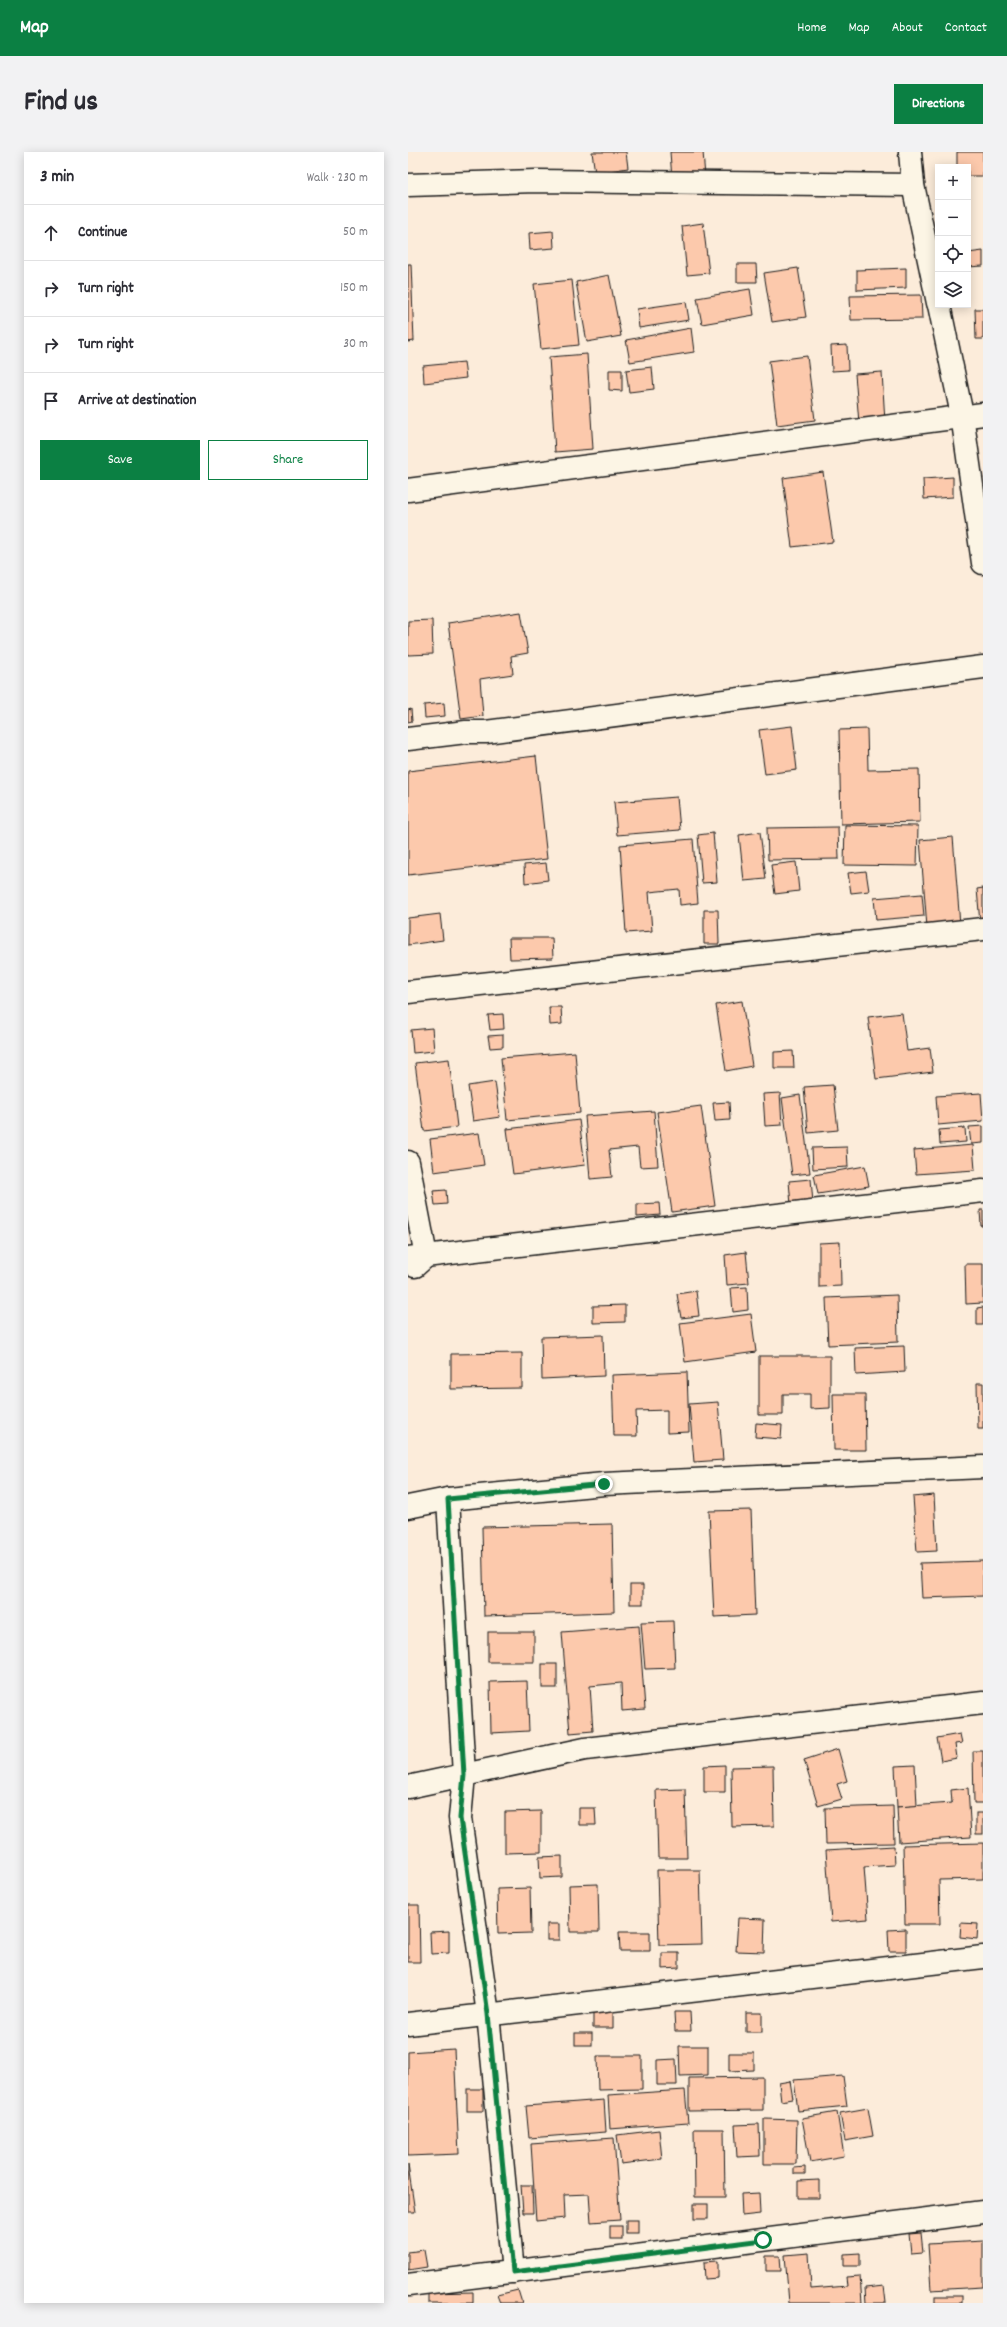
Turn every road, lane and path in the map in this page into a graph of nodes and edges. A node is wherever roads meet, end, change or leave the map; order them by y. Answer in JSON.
{"nodes":[{"id":1,"x":910,"y":152,"type":"edge"},
{"id":2,"x":408,"y":185,"type":"edge"},
{"id":3,"x":912,"y":185,"type":"junction"},
{"id":4,"x":935,"y":290,"type":"edge"},
{"id":5,"x":939,"y":308,"type":"edge"},
{"id":6,"x":973,"y":415,"type":"edge"},
{"id":7,"x":408,"y":490,"type":"edge"},
{"id":8,"x":983,"y":564,"type":"edge"},
{"id":9,"x":983,"y":667,"type":"edge"},
{"id":10,"x":408,"y":739,"type":"edge"},
{"id":11,"x":983,"y":929,"type":"edge"},
{"id":12,"x":408,"y":992,"type":"edge"},
{"id":13,"x":408,"y":1162,"type":"edge"},
{"id":14,"x":983,"y":1191,"type":"edge"},
{"id":15,"x":417,"y":1257,"type":"edge"},
{"id":16,"x":408,"y":1272,"type":"edge"},
{"id":17,"x":983,"y":1466,"type":"edge"},
{"id":18,"x":448,"y":1499,"type":"junction"},
{"id":19,"x":408,"y":1507,"type":"edge"},
{"id":20,"x":983,"y":1703,"type":"edge"},
{"id":21,"x":464,"y":1775,"type":"junction"},
{"id":22,"x":408,"y":1787,"type":"edge"},
{"id":23,"x":983,"y":1957,"type":"edge"},
{"id":24,"x":488,"y":2014,"type":"junction"},
{"id":25,"x":408,"y":2024,"type":"edge"},
{"id":26,"x":983,"y":2212,"type":"edge"},
{"id":27,"x":513,"y":2272,"type":"junction"},
{"id":28,"x":408,"y":2285,"type":"edge"}],
"edges":[{"from":1,"to":3,"type":"street"},
{"from":2,"to":3,"type":"street"},
{"from":3,"to":4,"type":"street"},
{"from":5,"to":6,"type":"street"},
{"from":6,"to":7,"type":"street"},
{"from":6,"to":8,"type":"street"},
{"from":9,"to":10,"type":"street"},
{"from":11,"to":12,"type":"street"},
{"from":13,"to":15,"type":"street"},
{"from":14,"to":15,"type":"street"},
{"from":15,"to":16,"type":"street"},
{"from":17,"to":18,"type":"street"},
{"from":18,"to":19,"type":"street"},
{"from":18,"to":21,"type":"street"},
{"from":20,"to":21,"type":"street"},
{"from":21,"to":22,"type":"street"},
{"from":21,"to":24,"type":"street"},
{"from":23,"to":24,"type":"street"},
{"from":24,"to":25,"type":"street"},
{"from":24,"to":27,"type":"street"},
{"from":26,"to":27,"type":"street"},
{"from":27,"to":28,"type":"street"}]}
